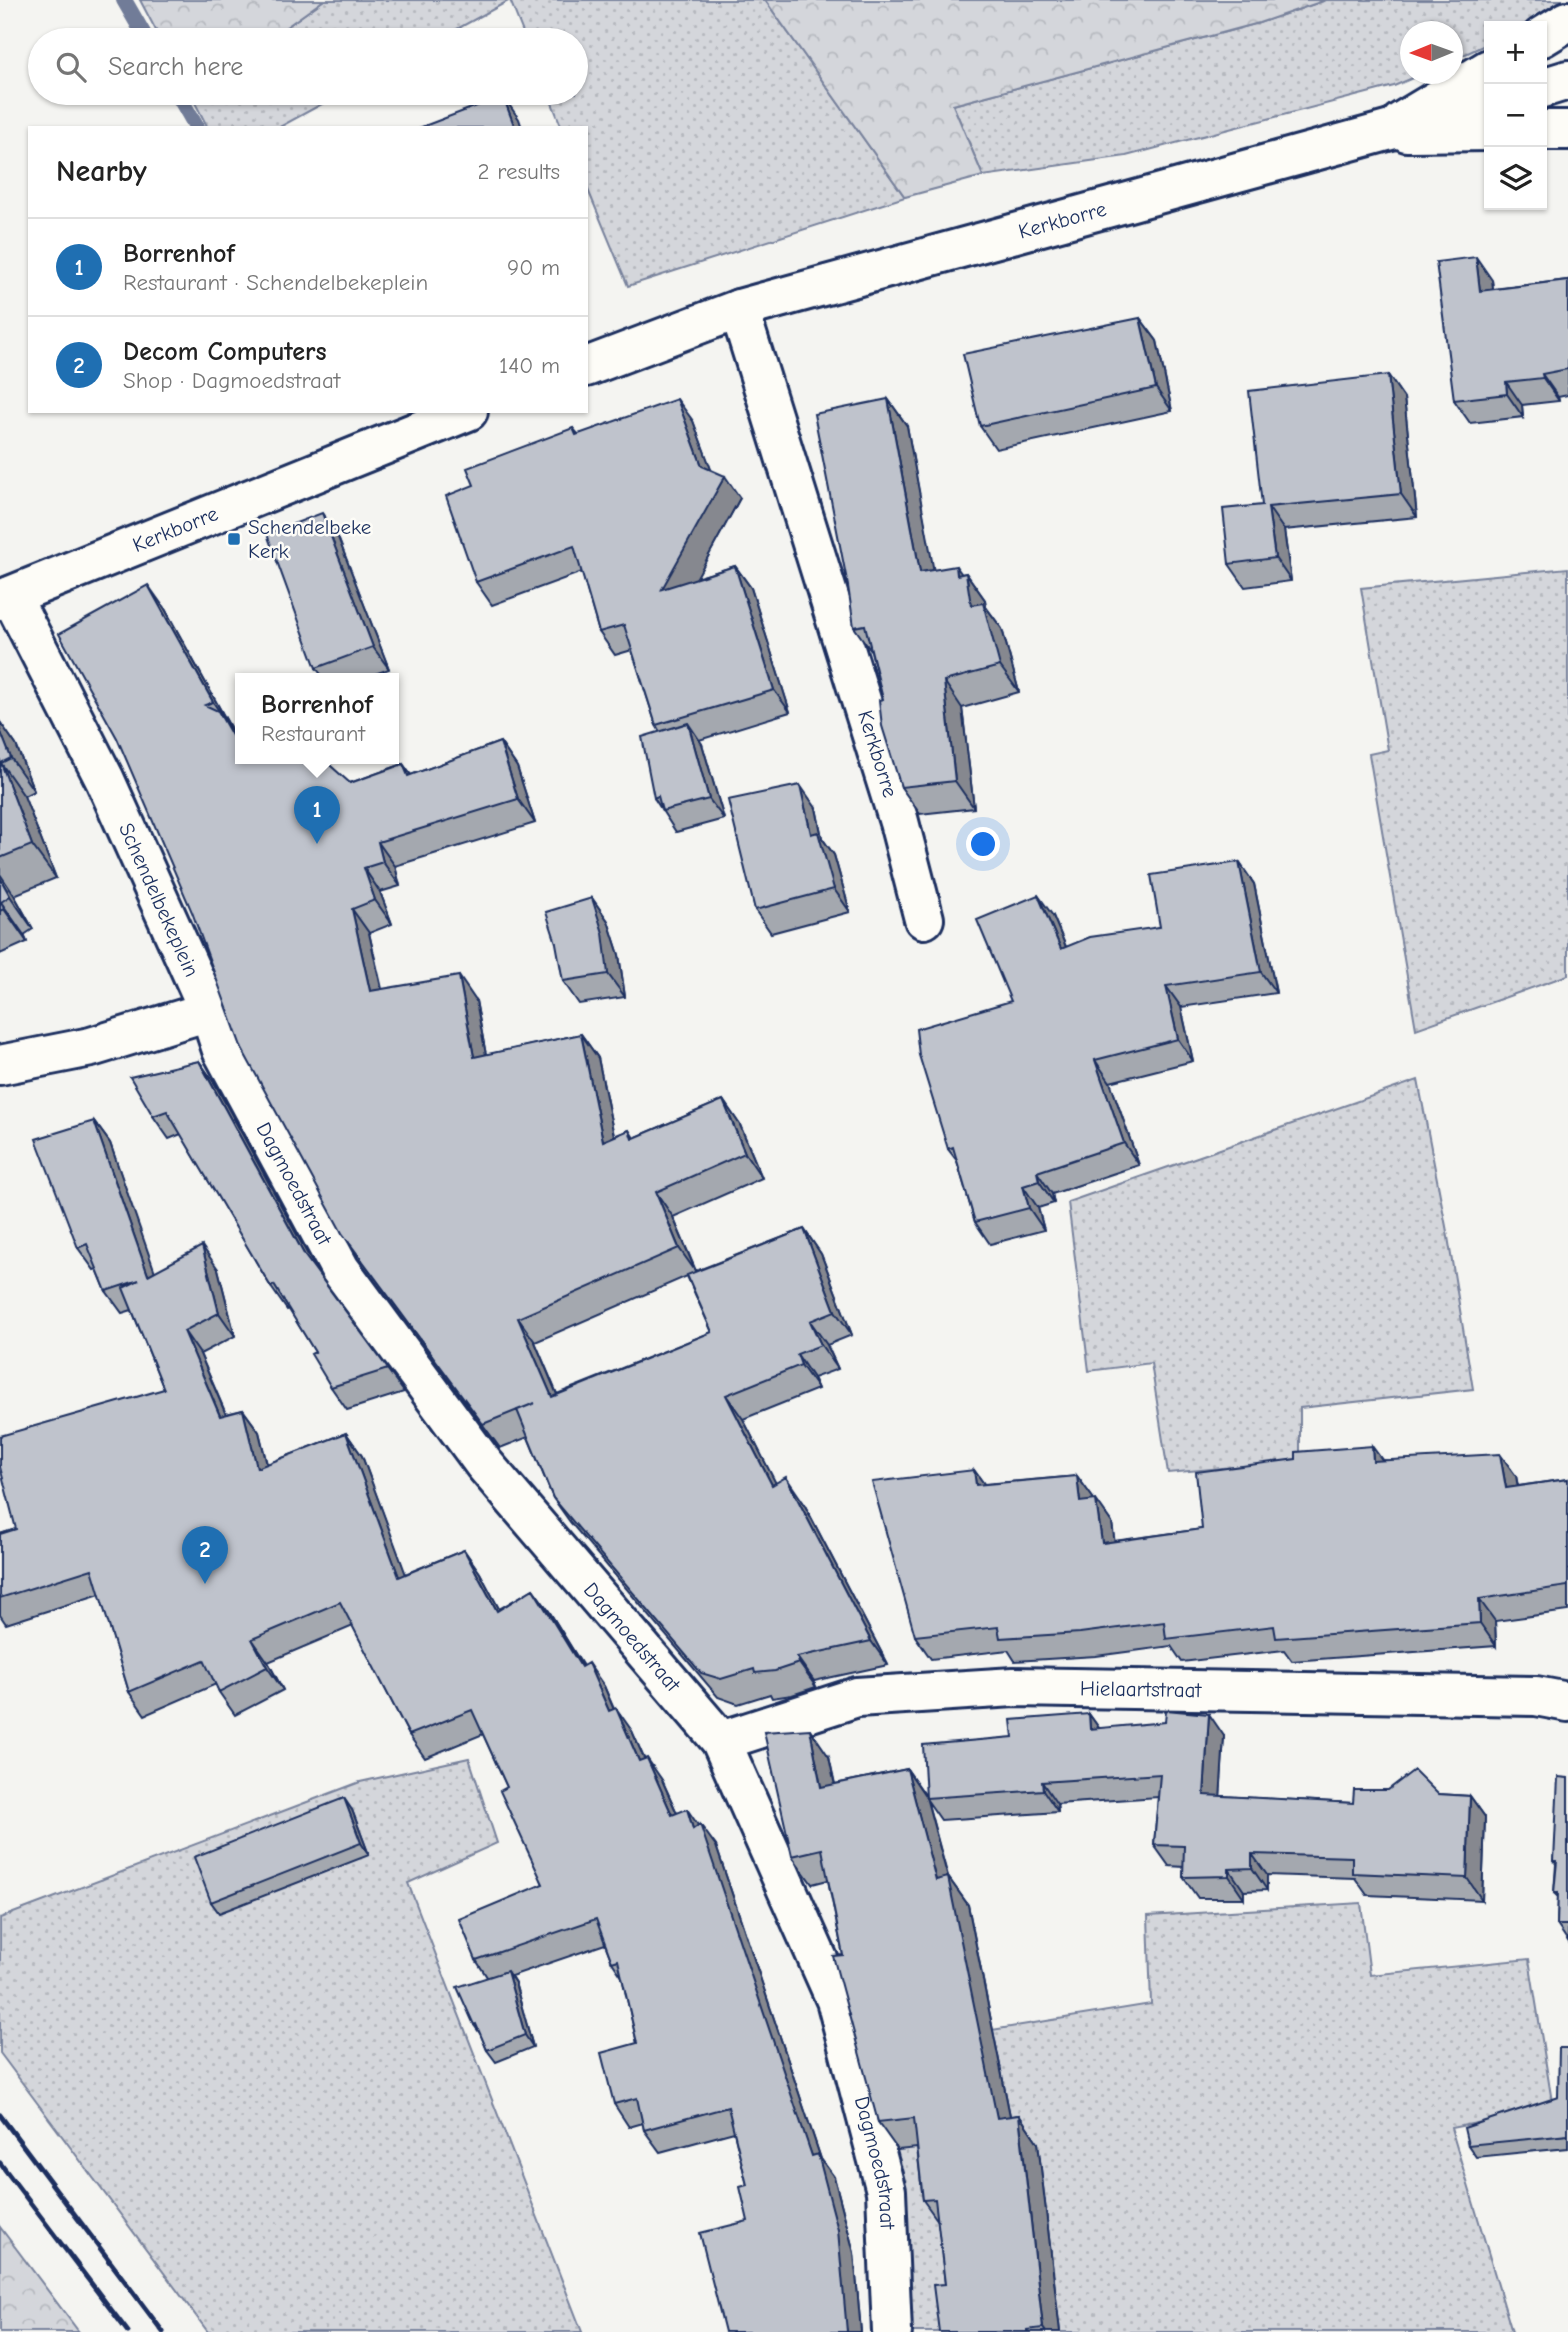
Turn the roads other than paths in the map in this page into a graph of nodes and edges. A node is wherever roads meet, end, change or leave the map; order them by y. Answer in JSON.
{"nodes":[{"id":1,"x":1568,"y":21,"type":"edge"},
{"id":2,"x":1547,"y":34,"type":"edge"},
{"id":3,"x":1484,"y":72,"type":"edge"},
{"id":4,"x":1568,"y":80,"type":"edge"},
{"id":5,"x":1547,"y":86,"type":"edge"},
{"id":6,"x":1484,"y":104,"type":"edge"},
{"id":7,"x":1547,"y":130,"type":"edge"},
{"id":8,"x":1568,"y":130,"type":"edge"},
{"id":9,"x":1484,"y":131,"type":"edge"},
{"id":10,"x":1385,"y":132,"type":"junction"},
{"id":11,"x":739,"y":309,"type":"junction"},
{"id":12,"x":588,"y":366,"type":"edge"},
{"id":13,"x":463,"y":413,"type":"edge"},
{"id":14,"x":5,"y":598,"type":"edge"},
{"id":15,"x":924,"y":919,"type":"dead end"},
{"id":16,"x":209,"y":1011,"type":"junction"},
{"id":17,"x":0,"y":1065,"type":"edge"},
{"id":18,"x":1568,"y":1702,"type":"edge"},
{"id":19,"x":721,"y":1741,"type":"junction"},
{"id":20,"x":892,"y":2332,"type":"edge"}],
"edges":[{"from":1,"to":2,"type":"street"},
{"from":3,"to":10,"type":"street","name":"Kerkborre"},
{"from":4,"to":5,"type":"street"},
{"from":6,"to":10,"type":"street","name":"Kerkborre"},
{"from":7,"to":8,"type":"street"},
{"from":9,"to":10,"type":"street","name":"Kerkborre"},
{"from":10,"to":11,"type":"street","name":"Kerkborre"},
{"from":11,"to":12,"type":"street","name":"Kerkborre"},
{"from":11,"to":15,"type":"street","name":"Kerkborre"},
{"from":13,"to":14,"type":"street","name":"Kerkborre"},
{"from":14,"to":16,"type":"street","name":"Schendelbekeplein"},
{"from":16,"to":17,"type":"street"},
{"from":16,"to":19,"type":"street","name":"Dagmoedstraat"},
{"from":18,"to":19,"type":"street","name":"Hielaartstraat"},
{"from":19,"to":20,"type":"street","name":"Dagmoedstraat"}]}
